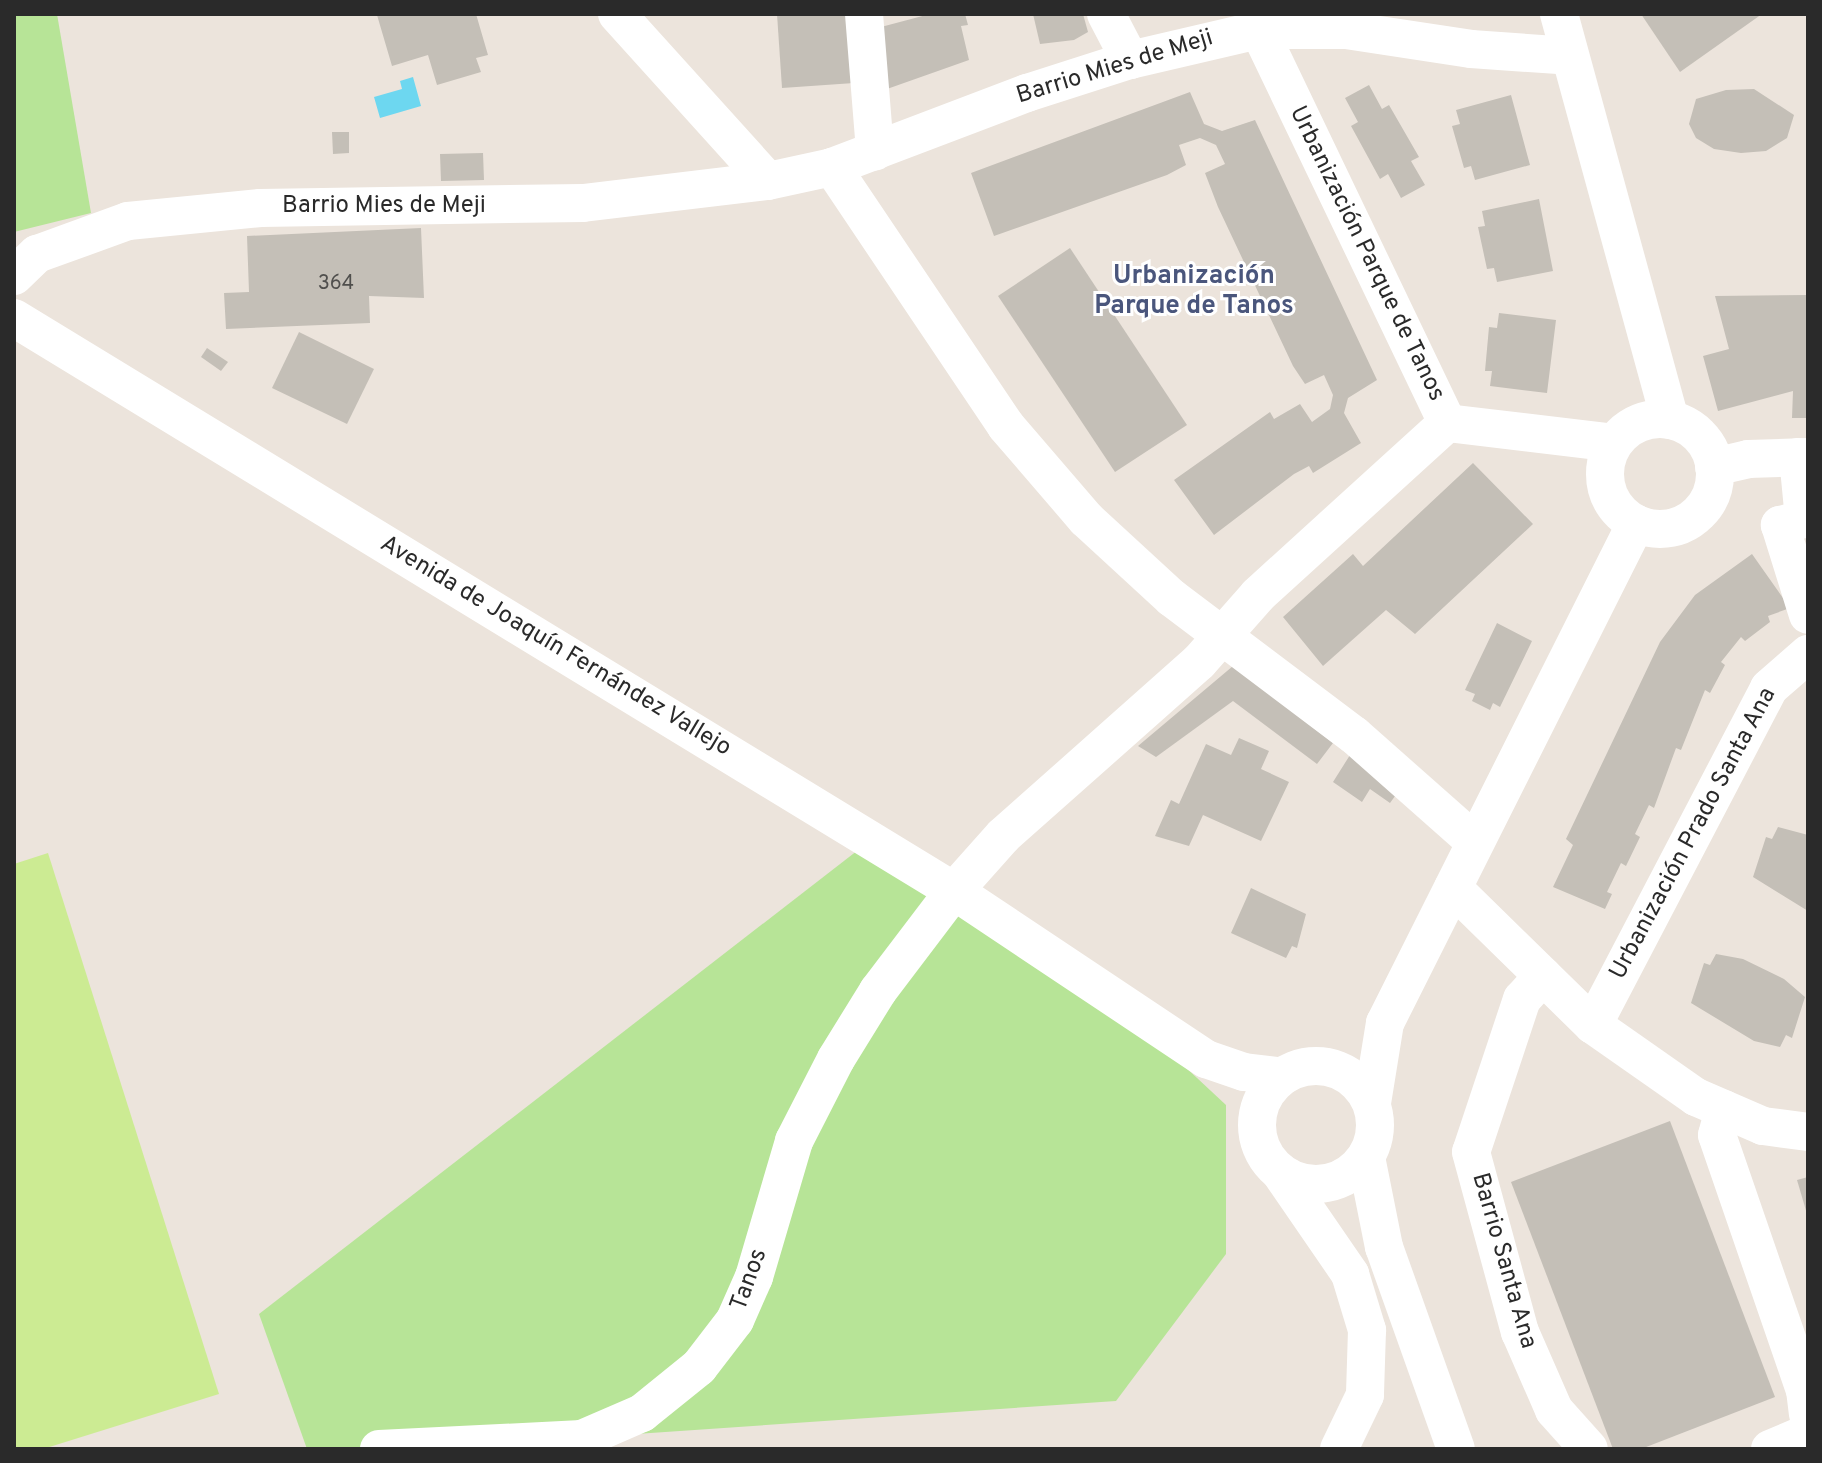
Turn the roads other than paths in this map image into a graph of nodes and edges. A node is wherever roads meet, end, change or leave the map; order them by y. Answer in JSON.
{"nodes":[{"id":1,"x":617,"y":14,"type":"edge"},
{"id":2,"x":864,"y":14,"type":"edge"},
{"id":3,"x":1106,"y":14,"type":"edge"},
{"id":4,"x":1559,"y":14,"type":"edge"},
{"id":5,"x":1259,"y":30,"type":"junction"},
{"id":6,"x":1570,"y":56,"type":"junction"},
{"id":7,"x":1130,"y":60,"type":"junction"},
{"id":8,"x":875,"y":152,"type":"junction"},
{"id":9,"x":832,"y":167,"type":"junction"},
{"id":10,"x":768,"y":181,"type":"junction"},
{"id":11,"x":14,"y":276,"type":"edge"},
{"id":12,"x":14,"y":318,"type":"edge"},
{"id":13,"x":1670,"y":420,"type":"junction"},
{"id":14,"x":1447,"y":423,"type":"junction"},
{"id":15,"x":1614,"y":443,"type":"junction"},
{"id":16,"x":1803,"y":457,"type":"edge"},
{"id":17,"x":1714,"y":467,"type":"junction"},
{"id":18,"x":1636,"y":523,"type":"junction"},
{"id":19,"x":1808,"y":615,"type":"edge"},
{"id":20,"x":1223,"y":635,"type":"junction"},
{"id":21,"x":1808,"y":654,"type":"edge"},
{"id":22,"x":1474,"y":841,"type":"junction"},
{"id":23,"x":1453,"y":888,"type":"junction"},
{"id":24,"x":954,"y":891,"type":"junction"},
{"id":25,"x":1543,"y":976,"type":"junction"},
{"id":26,"x":1385,"y":1023,"type":"junction"},
{"id":27,"x":1593,"y":1025,"type":"junction"},
{"id":28,"x":1206,"y":1059,"type":"junction"},
{"id":29,"x":1319,"y":1066,"type":"junction"},
{"id":30,"x":1282,"y":1077,"type":"junction"},
{"id":31,"x":1372,"y":1103,"type":"junction"},
{"id":32,"x":1724,"y":1109,"type":"junction"},
{"id":33,"x":1808,"y":1132,"type":"edge"},
{"id":34,"x":1258,"y":1138,"type":"junction"},
{"id":35,"x":1366,"y":1157,"type":"junction"},
{"id":36,"x":1280,"y":1172,"type":"junction"},
{"id":37,"x":1808,"y":1414,"type":"edge"},
{"id":38,"x":1808,"y":1433,"type":"edge"},
{"id":39,"x":379,"y":1449,"type":"edge"},
{"id":40,"x":1339,"y":1449,"type":"edge"},
{"id":41,"x":1456,"y":1449,"type":"edge"},
{"id":42,"x":1589,"y":1449,"type":"edge"},
{"id":43,"x":1770,"y":1449,"type":"edge"}],
"edges":[{"from":1,"to":10,"type":"street"},
{"from":2,"to":8,"type":"street"},
{"from":3,"to":7,"type":"street"},
{"from":4,"to":6,"type":"street"},
{"from":5,"to":6,"type":"street","name":"Barrio Mies de Meji"},
{"from":5,"to":7,"type":"street","name":"Barrio Mies de Meji"},
{"from":5,"to":14,"type":"street","name":"Urbanización Parque de Tanos"},
{"from":6,"to":13,"type":"street"},
{"from":7,"to":8,"type":"street","name":"Barrio Mies de Meji"},
{"from":8,"to":9,"type":"street","name":"Barrio Mies de Meji"},
{"from":9,"to":10,"type":"street","name":"Barrio Mies de Meji"},
{"from":9,"to":20,"type":"street"},
{"from":10,"to":11,"type":"street","name":"Barrio Mies de Meji"},
{"from":12,"to":24,"type":"street","name":"Avenida de Joaquín Fernández Vallejo"},
{"from":13,"to":15,"type":"street"},
{"from":13,"to":17,"type":"street"},
{"from":14,"to":15,"type":"street"},
{"from":14,"to":20,"type":"street","name":"Urbanización Parque de Tanos"},
{"from":15,"to":18,"type":"street"},
{"from":16,"to":17,"type":"street"},
{"from":16,"to":19,"type":"street"},
{"from":17,"to":18,"type":"street"},
{"from":18,"to":22,"type":"street"},
{"from":20,"to":22,"type":"street"},
{"from":20,"to":24,"type":"street","name":"Urbanización Parque de Tanos"},
{"from":21,"to":27,"type":"street","name":"Urbanización Prado Santa Ana"},
{"from":22,"to":23,"type":"street"},
{"from":23,"to":25,"type":"street"},
{"from":23,"to":26,"type":"street"},
{"from":24,"to":28,"type":"street","name":"Avenida de Joaquín Fernández Vallejo"},
{"from":24,"to":39,"type":"street","name":"Tanos"},
{"from":25,"to":27,"type":"street"},
{"from":25,"to":42,"type":"street","name":"Barrio Santa Ana"},
{"from":26,"to":29,"type":"street"},
{"from":26,"to":31,"type":"street"},
{"from":27,"to":32,"type":"street"},
{"from":28,"to":30,"type":"street"},
{"from":28,"to":34,"type":"street"},
{"from":29,"to":30,"type":"street"},
{"from":29,"to":31,"type":"street"},
{"from":30,"to":34,"type":"street"},
{"from":31,"to":35,"type":"street"},
{"from":32,"to":33,"type":"street"},
{"from":32,"to":37,"type":"street"},
{"from":34,"to":36,"type":"street"},
{"from":35,"to":36,"type":"street"},
{"from":35,"to":41,"type":"street"},
{"from":36,"to":40,"type":"street"},
{"from":38,"to":43,"type":"street"}]}
